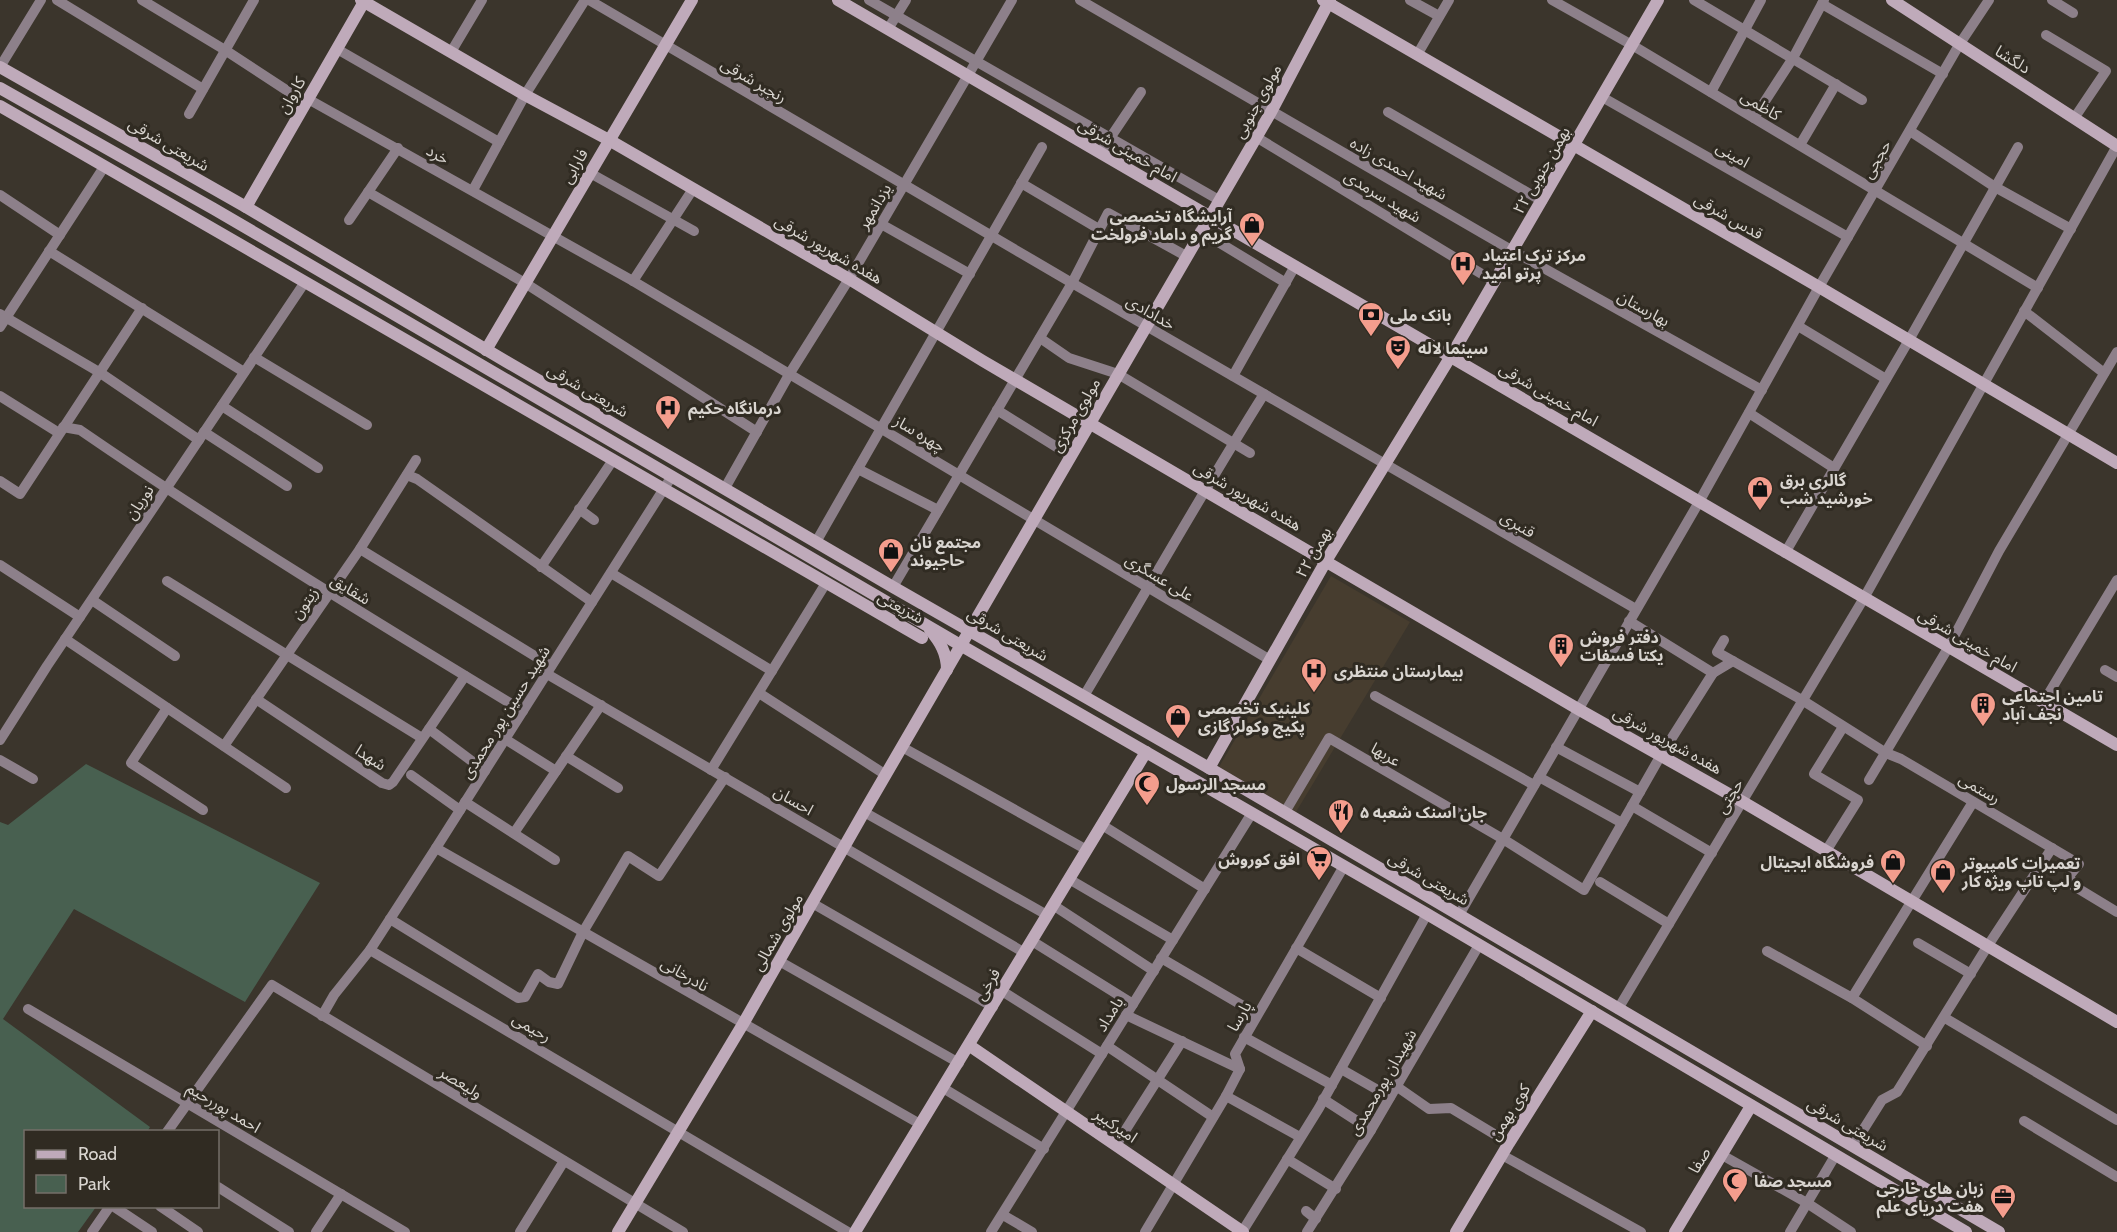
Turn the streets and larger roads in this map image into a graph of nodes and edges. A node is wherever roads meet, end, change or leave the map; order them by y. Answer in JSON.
{"nodes":[{"id":1,"x":41,"y":0,"type":"edge"},
{"id":2,"x":57,"y":0,"type":"edge"},
{"id":3,"x":142,"y":0,"type":"edge"},
{"id":4,"x":254,"y":0,"type":"edge"},
{"id":5,"x":482,"y":0,"type":"edge"},
{"id":6,"x":587,"y":0,"type":"edge"},
{"id":7,"x":692,"y":0,"type":"edge"},
{"id":8,"x":838,"y":0,"type":"edge"},
{"id":9,"x":868,"y":0,"type":"edge"},
{"id":10,"x":906,"y":0,"type":"edge"},
{"id":11,"x":1012,"y":0,"type":"edge"},
{"id":12,"x":1080,"y":0,"type":"edge"},
{"id":13,"x":1410,"y":0,"type":"edge"},
{"id":14,"x":1449,"y":0,"type":"edge"},
{"id":15,"x":1552,"y":0,"type":"edge"},
{"id":16,"x":1658,"y":0,"type":"edge"},
{"id":17,"x":1694,"y":0,"type":"edge"},
{"id":18,"x":1761,"y":0,"type":"edge"},
{"id":19,"x":1892,"y":0,"type":"edge"},
{"id":20,"x":1989,"y":0,"type":"edge"},
{"id":21,"x":2052,"y":0,"type":"edge"},
{"id":22,"x":364,"y":1,"type":"edge"},
{"id":23,"x":1327,"y":1,"type":"edge"},
{"id":24,"x":1823,"y":2,"type":"edge"},
{"id":25,"x":2073,"y":13,"type":"dead end"},
{"id":26,"x":896,"y":16,"type":"junction"},
{"id":27,"x":1439,"y":16,"type":"junction"},
{"id":28,"x":888,"y":29,"type":"junction"},
{"id":29,"x":1745,"y":30,"type":"junction"},
{"id":30,"x":2046,"y":35,"type":"dead end"},
{"id":31,"x":1632,"y":45,"type":"junction"},
{"id":32,"x":1959,"y":45,"type":"junction"},
{"id":33,"x":665,"y":46,"type":"junction"},
{"id":34,"x":337,"y":49,"type":"junction"},
{"id":35,"x":225,"y":50,"type":"junction"},
{"id":36,"x":451,"y":52,"type":"junction"},
{"id":37,"x":1417,"y":55,"type":"junction"},
{"id":38,"x":1793,"y":58,"type":"junction"},
{"id":39,"x":976,"y":62,"type":"junction"},
{"id":40,"x":0,"y":67,"type":"edge"},
{"id":41,"x":1942,"y":74,"type":"junction"},
{"id":42,"x":968,"y":76,"type":"junction"},
{"id":43,"x":1836,"y":84,"type":"junction"},
{"id":44,"x":0,"y":88,"type":"edge"},
{"id":45,"x":203,"y":89,"type":"junction"},
{"id":46,"x":1141,"y":92,"type":"dead end"},
{"id":47,"x":1711,"y":92,"type":"junction"},
{"id":48,"x":525,"y":95,"type":"junction"},
{"id":49,"x":51,"y":96,"type":"junction"},
{"id":50,"x":1602,"y":98,"type":"junction"},
{"id":51,"x":1862,"y":100,"type":"dead end"},
{"id":52,"x":307,"y":101,"type":"junction"},
{"id":53,"x":0,"y":106,"type":"edge"},
{"id":54,"x":72,"y":108,"type":"junction"},
{"id":55,"x":40,"y":111,"type":"junction"},
{"id":56,"x":1271,"y":112,"type":"junction"},
{"id":57,"x":1388,"y":112,"type":"dead end"},
{"id":58,"x":189,"y":114,"type":"dead end"},
{"id":59,"x":2075,"y":117,"type":"junction"},
{"id":60,"x":1754,"y":118,"type":"junction"},
{"id":61,"x":60,"y":123,"type":"junction"},
{"id":62,"x":1910,"y":131,"type":"junction"},
{"id":63,"x":1256,"y":137,"type":"junction"},
{"id":64,"x":1110,"y":138,"type":"junction"},
{"id":65,"x":609,"y":140,"type":"junction"},
{"id":66,"x":499,"y":142,"type":"junction"},
{"id":67,"x":1574,"y":146,"type":"junction"},
{"id":68,"x":1800,"y":146,"type":"junction"},
{"id":69,"x":2117,"y":146,"type":"edge"},
{"id":70,"x":1042,"y":147,"type":"dead end"},
{"id":71,"x":2018,"y":147,"type":"dead end"},
{"id":72,"x":398,"y":148,"type":"junction"},
{"id":73,"x":1100,"y":153,"type":"junction"},
{"id":74,"x":104,"y":166,"type":"junction"},
{"id":75,"x":590,"y":173,"type":"junction"},
{"id":76,"x":1021,"y":183,"type":"junction"},
{"id":77,"x":904,"y":185,"type":"junction"},
{"id":78,"x":1995,"y":187,"type":"junction"},
{"id":79,"x":693,"y":189,"type":"junction"},
{"id":80,"x":473,"y":190,"type":"junction"},
{"id":81,"x":1875,"y":190,"type":"junction"},
{"id":82,"x":368,"y":192,"type":"junction"},
{"id":83,"x":0,"y":195,"type":"edge"},
{"id":84,"x":1219,"y":200,"type":"junction"},
{"id":85,"x":1542,"y":201,"type":"junction"},
{"id":86,"x":246,"y":207,"type":"junction"},
{"id":87,"x":214,"y":209,"type":"junction"},
{"id":88,"x":189,"y":215,"type":"junction"},
{"id":89,"x":1209,"y":216,"type":"junction"},
{"id":90,"x":349,"y":220,"type":"dead end"},
{"id":91,"x":672,"y":220,"type":"junction"},
{"id":92,"x":881,"y":224,"type":"junction"},
{"id":93,"x":1099,"y":229,"type":"junction"},
{"id":94,"x":2072,"y":229,"type":"junction"},
{"id":95,"x":694,"y":231,"type":"dead end"},
{"id":96,"x":1200,"y":231,"type":"junction"},
{"id":97,"x":60,"y":235,"type":"junction"},
{"id":98,"x":554,"y":235,"type":"junction"},
{"id":99,"x":991,"y":236,"type":"junction"},
{"id":100,"x":226,"y":237,"type":"junction"},
{"id":101,"x":1848,"y":237,"type":"junction"},
{"id":102,"x":1963,"y":244,"type":"junction"},
{"id":103,"x":49,"y":251,"type":"junction"},
{"id":104,"x":1513,"y":251,"type":"junction"},
{"id":105,"x":1186,"y":256,"type":"junction"},
{"id":106,"x":1295,"y":266,"type":"junction"},
{"id":107,"x":970,"y":274,"type":"junction"},
{"id":108,"x":849,"y":279,"type":"junction"},
{"id":109,"x":633,"y":281,"type":"junction"},
{"id":110,"x":305,"y":282,"type":"junction"},
{"id":111,"x":1495,"y":282,"type":"junction"},
{"id":112,"x":525,"y":283,"type":"junction"},
{"id":113,"x":1072,"y":283,"type":"junction"},
{"id":114,"x":1286,"y":283,"type":"junction"},
{"id":115,"x":1819,"y":287,"type":"junction"},
{"id":116,"x":2038,"y":288,"type":"junction"},
{"id":117,"x":142,"y":308,"type":"junction"},
{"id":118,"x":2024,"y":311,"type":"junction"},
{"id":119,"x":2,"y":319,"type":"edge"},
{"id":120,"x":1146,"y":326,"type":"junction"},
{"id":121,"x":1798,"y":326,"type":"junction"},
{"id":122,"x":938,"y":332,"type":"junction"},
{"id":123,"x":1040,"y":338,"type":"junction"},
{"id":124,"x":1909,"y":340,"type":"junction"},
{"id":125,"x":486,"y":350,"type":"junction"},
{"id":126,"x":2117,"y":352,"type":"edge"},
{"id":127,"x":1451,"y":356,"type":"junction"},
{"id":128,"x":254,"y":357,"type":"junction"},
{"id":129,"x":99,"y":372,"type":"junction"},
{"id":130,"x":244,"y":372,"type":"junction"},
{"id":131,"x":790,"y":373,"type":"junction"},
{"id":132,"x":2104,"y":373,"type":"junction"},
{"id":133,"x":1118,"y":374,"type":"junction"},
{"id":134,"x":1233,"y":376,"type":"junction"},
{"id":135,"x":1886,"y":379,"type":"junction"},
{"id":136,"x":1016,"y":380,"type":"junction"},
{"id":137,"x":1983,"y":383,"type":"junction"},
{"id":138,"x":1762,"y":390,"type":"junction"},
{"id":139,"x":1264,"y":394,"type":"junction"},
{"id":140,"x":0,"y":396,"type":"edge"},
{"id":141,"x":222,"y":406,"type":"junction"},
{"id":142,"x":997,"y":410,"type":"junction"},
{"id":143,"x":1749,"y":413,"type":"junction"},
{"id":144,"x":1090,"y":423,"type":"junction"},
{"id":145,"x":367,"y":425,"type":"dead end"},
{"id":146,"x":882,"y":428,"type":"junction"},
{"id":147,"x":61,"y":430,"type":"junction"},
{"id":148,"x":757,"y":432,"type":"junction"},
{"id":149,"x":2068,"y":434,"type":"junction"},
{"id":150,"x":201,"y":436,"type":"junction"},
{"id":151,"x":1233,"y":443,"type":"junction"},
{"id":152,"x":1250,"y":453,"type":"dead end"},
{"id":153,"x":1071,"y":456,"type":"junction"},
{"id":154,"x":416,"y":460,"type":"dead end"},
{"id":155,"x":613,"y":460,"type":"junction"},
{"id":156,"x":2117,"y":463,"type":"edge"},
{"id":157,"x":1384,"y":464,"type":"junction"},
{"id":158,"x":318,"y":468,"type":"dead end"},
{"id":159,"x":1834,"y":468,"type":"junction"},
{"id":160,"x":858,"y":469,"type":"junction"},
{"id":161,"x":959,"y":474,"type":"junction"},
{"id":162,"x":407,"y":475,"type":"junction"},
{"id":163,"x":672,"y":476,"type":"junction"},
{"id":164,"x":0,"y":481,"type":"edge"},
{"id":165,"x":287,"y":486,"type":"dead end"},
{"id":166,"x":725,"y":488,"type":"junction"},
{"id":167,"x":166,"y":489,"type":"junction"},
{"id":168,"x":664,"y":490,"type":"junction"},
{"id":169,"x":1205,"y":490,"type":"junction"},
{"id":170,"x":1699,"y":502,"type":"junction"},
{"id":171,"x":579,"y":509,"type":"junction"},
{"id":172,"x":938,"y":510,"type":"junction"},
{"id":173,"x":1034,"y":519,"type":"junction"},
{"id":174,"x":594,"y":520,"type":"dead end"},
{"id":175,"x":816,"y":542,"type":"junction"},
{"id":176,"x":360,"y":549,"type":"junction"},
{"id":177,"x":1785,"y":553,"type":"junction"},
{"id":178,"x":1326,"y":561,"type":"junction"},
{"id":179,"x":0,"y":565,"type":"edge"},
{"id":180,"x":541,"y":567,"type":"junction"},
{"id":181,"x":611,"y":573,"type":"junction"},
{"id":182,"x":2117,"y":580,"type":"edge"},
{"id":183,"x":167,"y":581,"type":"dead end"},
{"id":184,"x":826,"y":584,"type":"junction"},
{"id":185,"x":893,"y":586,"type":"junction"},
{"id":186,"x":1149,"y":588,"type":"junction"},
{"id":187,"x":871,"y":592,"type":"junction"},
{"id":188,"x":329,"y":593,"type":"junction"},
{"id":189,"x":1864,"y":597,"type":"junction"},
{"id":190,"x":92,"y":600,"type":"junction"},
{"id":191,"x":918,"y":601,"type":"junction"},
{"id":192,"x":592,"y":602,"type":"junction"},
{"id":193,"x":864,"y":605,"type":"junction"},
{"id":194,"x":1636,"y":609,"type":"junction"},
{"id":195,"x":910,"y":615,"type":"junction"},
{"id":196,"x":80,"y":617,"type":"junction"},
{"id":197,"x":1629,"y":621,"type":"junction"},
{"id":198,"x":925,"y":624,"type":"junction"},
{"id":199,"x":971,"y":631,"type":"junction"},
{"id":200,"x":922,"y":638,"type":"dead end"},
{"id":201,"x":65,"y":639,"type":"junction"},
{"id":202,"x":1724,"y":640,"type":"dead end"},
{"id":203,"x":962,"y":646,"type":"junction"},
{"id":204,"x":1948,"y":648,"type":"junction"},
{"id":205,"x":287,"y":654,"type":"junction"},
{"id":206,"x":175,"y":656,"type":"dead end"},
{"id":207,"x":1270,"y":660,"type":"junction"},
{"id":208,"x":1733,"y":661,"type":"junction"},
{"id":209,"x":549,"y":670,"type":"junction"},
{"id":210,"x":1037,"y":670,"type":"junction"},
{"id":211,"x":2105,"y":670,"type":"dead end"},
{"id":212,"x":772,"y":671,"type":"junction"},
{"id":213,"x":947,"y":671,"type":"junction"},
{"id":214,"x":1713,"y":673,"type":"junction"},
{"id":215,"x":465,"y":676,"type":"junction"},
{"id":216,"x":2117,"y":677,"type":"edge"},
{"id":217,"x":1028,"y":684,"type":"junction"},
{"id":218,"x":759,"y":693,"type":"junction"},
{"id":219,"x":1084,"y":696,"type":"junction"},
{"id":220,"x":1375,"y":696,"type":"dead end"},
{"id":221,"x":256,"y":699,"type":"junction"},
{"id":222,"x":1802,"y":700,"type":"junction"},
{"id":223,"x":2043,"y":703,"type":"junction"},
{"id":224,"x":601,"y":705,"type":"junction"},
{"id":225,"x":167,"y":708,"type":"junction"},
{"id":226,"x":1578,"y":709,"type":"junction"},
{"id":227,"x":523,"y":711,"type":"junction"},
{"id":228,"x":1843,"y":727,"type":"junction"},
{"id":229,"x":426,"y":734,"type":"junction"},
{"id":230,"x":505,"y":739,"type":"junction"},
{"id":231,"x":0,"y":740,"type":"edge"},
{"id":232,"x":2117,"y":745,"type":"edge"},
{"id":233,"x":224,"y":746,"type":"junction"},
{"id":234,"x":902,"y":747,"type":"junction"},
{"id":235,"x":1556,"y":747,"type":"junction"},
{"id":236,"x":1146,"y":752,"type":"junction"},
{"id":237,"x":1886,"y":753,"type":"junction"},
{"id":238,"x":1661,"y":755,"type":"junction"},
{"id":239,"x":566,"y":756,"type":"junction"},
{"id":240,"x":0,"y":760,"type":"edge"},
{"id":241,"x":1209,"y":768,"type":"junction"},
{"id":242,"x":711,"y":770,"type":"junction"},
{"id":243,"x":485,"y":771,"type":"junction"},
{"id":244,"x":556,"y":771,"type":"junction"},
{"id":245,"x":411,"y":775,"type":"dead end"},
{"id":246,"x":886,"y":775,"type":"junction"},
{"id":247,"x":725,"y":777,"type":"junction"},
{"id":248,"x":33,"y":779,"type":"dead end"},
{"id":249,"x":1869,"y":780,"type":"dead end"},
{"id":250,"x":1537,"y":781,"type":"junction"},
{"id":251,"x":286,"y":788,"type":"dead end"},
{"id":252,"x":618,"y":788,"type":"dead end"},
{"id":253,"x":1640,"y":792,"type":"junction"},
{"id":254,"x":1743,"y":802,"type":"junction"},
{"id":255,"x":1973,"y":802,"type":"junction"},
{"id":256,"x":463,"y":806,"type":"junction"},
{"id":257,"x":1632,"y":806,"type":"junction"},
{"id":258,"x":203,"y":810,"type":"dead end"},
{"id":259,"x":864,"y":812,"type":"junction"},
{"id":260,"x":1285,"y":812,"type":"junction"},
{"id":261,"x":1252,"y":813,"type":"junction"},
{"id":262,"x":1622,"y":823,"type":"junction"},
{"id":263,"x":1102,"y":825,"type":"junction"},
{"id":264,"x":514,"y":833,"type":"junction"},
{"id":265,"x":1503,"y":839,"type":"junction"},
{"id":266,"x":844,"y":847,"type":"junction"},
{"id":267,"x":436,"y":848,"type":"junction"},
{"id":268,"x":2052,"y":848,"type":"junction"},
{"id":269,"x":1087,"y":850,"type":"junction"},
{"id":270,"x":1826,"y":851,"type":"junction"},
{"id":271,"x":1712,"y":853,"type":"junction"},
{"id":272,"x":555,"y":860,"type":"dead end"},
{"id":273,"x":1344,"y":866,"type":"junction"},
{"id":274,"x":1069,"y":879,"type":"junction"},
{"id":275,"x":1600,"y":882,"type":"dead end"},
{"id":276,"x":1205,"y":889,"type":"junction"},
{"id":277,"x":1912,"y":902,"type":"junction"},
{"id":278,"x":812,"y":903,"type":"junction"},
{"id":279,"x":1050,"y":910,"type":"junction"},
{"id":280,"x":2117,"y":912,"type":"edge"},
{"id":281,"x":1427,"y":914,"type":"junction"},
{"id":282,"x":1459,"y":915,"type":"junction"},
{"id":283,"x":390,"y":919,"type":"junction"},
{"id":284,"x":1669,"y":924,"type":"junction"},
{"id":285,"x":583,"y":932,"type":"junction"},
{"id":286,"x":1173,"y":940,"type":"junction"},
{"id":287,"x":1032,"y":941,"type":"junction"},
{"id":288,"x":1918,"y":943,"type":"dead end"},
{"id":289,"x":1479,"y":945,"type":"junction"},
{"id":290,"x":1987,"y":947,"type":"junction"},
{"id":291,"x":1296,"y":948,"type":"junction"},
{"id":292,"x":370,"y":950,"type":"junction"},
{"id":293,"x":1767,"y":951,"type":"dead end"},
{"id":294,"x":1025,"y":953,"type":"junction"},
{"id":295,"x":1161,"y":958,"type":"junction"},
{"id":296,"x":779,"y":961,"type":"junction"},
{"id":297,"x":1154,"y":971,"type":"junction"},
{"id":298,"x":1971,"y":974,"type":"junction"},
{"id":299,"x":1002,"y":991,"type":"junction"},
{"id":300,"x":1381,"y":998,"type":"junction"},
{"id":301,"x":1852,"y":998,"type":"junction"},
{"id":302,"x":1133,"y":1004,"type":"junction"},
{"id":303,"x":993,"y":1007,"type":"junction"},
{"id":304,"x":28,"y":1009,"type":"dead end"},
{"id":305,"x":1618,"y":1009,"type":"junction"},
{"id":306,"x":1592,"y":1011,"type":"junction"},
{"id":307,"x":1257,"y":1014,"type":"junction"},
{"id":308,"x":1126,"y":1015,"type":"junction"},
{"id":309,"x":322,"y":1016,"type":"junction"},
{"id":310,"x":1945,"y":1018,"type":"junction"},
{"id":311,"x":2117,"y":1022,"type":"edge"},
{"id":312,"x":743,"y":1024,"type":"junction"},
{"id":313,"x":1244,"y":1037,"type":"junction"},
{"id":314,"x":1182,"y":1041,"type":"junction"},
{"id":315,"x":970,"y":1046,"type":"junction"},
{"id":316,"x":1927,"y":1046,"type":"junction"},
{"id":317,"x":1104,"y":1050,"type":"junction"},
{"id":318,"x":959,"y":1063,"type":"junction"},
{"id":319,"x":1240,"y":1069,"type":"junction"},
{"id":320,"x":1341,"y":1069,"type":"junction"},
{"id":321,"x":1157,"y":1080,"type":"junction"},
{"id":322,"x":1332,"y":1085,"type":"junction"},
{"id":323,"x":1396,"y":1086,"type":"junction"},
{"id":324,"x":943,"y":1088,"type":"junction"},
{"id":325,"x":1226,"y":1096,"type":"junction"},
{"id":326,"x":1390,"y":1097,"type":"junction"},
{"id":327,"x":1323,"y":1100,"type":"junction"},
{"id":328,"x":189,"y":1103,"type":"junction"},
{"id":329,"x":1751,"y":1106,"type":"junction"},
{"id":330,"x":1066,"y":1112,"type":"junction"},
{"id":331,"x":1214,"y":1117,"type":"junction"},
{"id":332,"x":2117,"y":1120,"type":"edge"},
{"id":333,"x":2024,"y":1121,"type":"dead end"},
{"id":334,"x":920,"y":1125,"type":"junction"},
{"id":335,"x":168,"y":1130,"type":"edge"},
{"id":336,"x":1371,"y":1130,"type":"junction"},
{"id":337,"x":679,"y":1131,"type":"junction"},
{"id":338,"x":1300,"y":1137,"type":"junction"},
{"id":339,"x":1509,"y":1143,"type":"junction"},
{"id":340,"x":1116,"y":1145,"type":"junction"},
{"id":341,"x":1853,"y":1146,"type":"junction"},
{"id":342,"x":1044,"y":1149,"type":"junction"},
{"id":343,"x":1502,"y":1155,"type":"junction"},
{"id":344,"x":1722,"y":1155,"type":"junction"},
{"id":345,"x":1835,"y":1156,"type":"junction"},
{"id":346,"x":1287,"y":1159,"type":"junction"},
{"id":347,"x":564,"y":1161,"type":"junction"},
{"id":348,"x":1905,"y":1176,"type":"junction"},
{"id":349,"x":2117,"y":1177,"type":"edge"},
{"id":350,"x":1174,"y":1184,"type":"junction"},
{"id":351,"x":219,"y":1188,"type":"edge"},
{"id":352,"x":1336,"y":1189,"type":"junction"},
{"id":353,"x":1895,"y":1191,"type":"junction"},
{"id":354,"x":341,"y":1194,"type":"junction"},
{"id":355,"x":635,"y":1203,"type":"junction"},
{"id":356,"x":1807,"y":1203,"type":"junction"},
{"id":357,"x":110,"y":1208,"type":"edge"},
{"id":358,"x":115,"y":1208,"type":"edge"},
{"id":359,"x":163,"y":1208,"type":"edge"},
{"id":360,"x":1306,"y":1211,"type":"dead end"},
{"id":361,"x":1003,"y":1215,"type":"junction"},
{"id":362,"x":1316,"y":1219,"type":"junction"},
{"id":363,"x":92,"y":1232,"type":"edge"},
{"id":364,"x":152,"y":1232,"type":"edge"},
{"id":365,"x":198,"y":1232,"type":"edge"},
{"id":366,"x":289,"y":1232,"type":"edge"},
{"id":367,"x":316,"y":1232,"type":"edge"},
{"id":368,"x":405,"y":1232,"type":"edge"},
{"id":369,"x":520,"y":1232,"type":"edge"},
{"id":370,"x":618,"y":1232,"type":"edge"},
{"id":371,"x":683,"y":1232,"type":"edge"},
{"id":372,"x":848,"y":1232,"type":"edge"},
{"id":373,"x":855,"y":1232,"type":"edge"},
{"id":374,"x":991,"y":1232,"type":"edge"},
{"id":375,"x":1032,"y":1232,"type":"edge"},
{"id":376,"x":1144,"y":1232,"type":"edge"},
{"id":377,"x":1242,"y":1232,"type":"edge"},
{"id":378,"x":1307,"y":1232,"type":"edge"},
{"id":379,"x":1457,"y":1232,"type":"edge"},
{"id":380,"x":1641,"y":1232,"type":"edge"},
{"id":381,"x":1675,"y":1232,"type":"edge"},
{"id":382,"x":1790,"y":1232,"type":"edge"},
{"id":383,"x":1851,"y":1232,"type":"edge"},
{"id":384,"x":1966,"y":1232,"type":"edge"},
{"id":385,"x":1999,"y":1232,"type":"edge"}],
"edges":[{"from":1,"to":40,"type":"street"},
{"from":2,"to":45,"type":"street"},
{"from":3,"to":35,"type":"street"},
{"from":4,"to":35,"type":"street"},
{"from":5,"to":36,"type":"street"},
{"from":6,"to":33,"type":"street","name":"رنجبر شرقی"},
{"from":6,"to":48,"type":"street"},
{"from":7,"to":33,"type":"street","name":"فارابی"},
{"from":8,"to":28,"type":"street","name":"امام خمینی شرقی"},
{"from":9,"to":26,"type":"street"},
{"from":10,"to":26,"type":"street"},
{"from":11,"to":39,"type":"street","name":"یزدانمهر"},
{"from":12,"to":56,"type":"street","name":"شهید احمدی زاده"},
{"from":13,"to":27,"type":"street"},
{"from":14,"to":27,"type":"street"},
{"from":15,"to":31,"type":"street","name":"کاظمی"},
{"from":16,"to":31,"type":"street","name":"۲۲ بهمن جنوبی"},
{"from":17,"to":29,"type":"street"},
{"from":18,"to":29,"type":"street"},
{"from":19,"to":32,"type":"street","name":"دلگشا"},
{"from":20,"to":32,"type":"street","name":"حججی"},
{"from":21,"to":25,"type":"street"},
{"from":22,"to":34,"type":"street","name":"کاروان"},
{"from":22,"to":36,"type":"street","name":"هفده شهریور شرقی"},
{"from":23,"to":37,"type":"street","name":"قدس شرقی"},
{"from":23,"to":56,"type":"street","name":"مولوی جنوبی"},
{"from":24,"to":38,"type":"street"},
{"from":24,"to":41,"type":"street"},
{"from":26,"to":28,"type":"street"},
{"from":26,"to":39,"type":"street"},
{"from":27,"to":37,"type":"street"},
{"from":28,"to":42,"type":"street","name":"امام خمینی شرقی"},
{"from":29,"to":38,"type":"street"},
{"from":29,"to":47,"type":"street"},
{"from":30,"to":59,"type":"street"},
{"from":31,"to":47,"type":"street","name":"کاظمی"},
{"from":31,"to":50,"type":"street","name":"۲۲ بهمن جنوبی"},
{"from":32,"to":41,"type":"street","name":"حججی"},
{"from":32,"to":59,"type":"street","name":"دلگشا"},
{"from":33,"to":65,"type":"street","name":"فارابی"},
{"from":33,"to":77,"type":"street","name":"رنجبر شرقی"},
{"from":34,"to":52,"type":"street","name":"کاروان"},
{"from":34,"to":66,"type":"street"},
{"from":35,"to":45,"type":"street"},
{"from":35,"to":52,"type":"street"},
{"from":36,"to":48,"type":"street","name":"هفده شهریور شرقی"},
{"from":37,"to":67,"type":"street","name":"قدس شرقی"},
{"from":38,"to":43,"type":"street"},
{"from":38,"to":60,"type":"street"},
{"from":39,"to":42,"type":"street","name":"یزدانمهر"},
{"from":39,"to":64,"type":"street"},
{"from":40,"to":49,"type":"street","name":"شریعتی شرقی"},
{"from":41,"to":62,"type":"street","name":"حججی"},
{"from":42,"to":73,"type":"street","name":"امام خمینی شرقی"},
{"from":42,"to":77,"type":"street","name":"یزدانمهر"},
{"from":43,"to":51,"type":"street"},
{"from":43,"to":68,"type":"street"},
{"from":44,"to":55,"type":"street","name":"شریعتی شرقی"},
{"from":45,"to":58,"type":"street"},
{"from":46,"to":64,"type":"street"},
{"from":47,"to":60,"type":"street","name":"کاظمی"},
{"from":48,"to":65,"type":"street","name":"هفده شهریور شرقی"},
{"from":48,"to":66,"type":"street"},
{"from":49,"to":54,"type":"street","name":"شریعتی شرقی"},
{"from":49,"to":55,"type":"street"},
{"from":50,"to":67,"type":"street","name":"۲۲ بهمن جنوبی"},
{"from":50,"to":101,"type":"street","name":"امینی"},
{"from":52,"to":72,"type":"street","name":"خرد"},
{"from":52,"to":86,"type":"street","name":"کاروان"},
{"from":53,"to":74,"type":"street"},
{"from":54,"to":61,"type":"street"},
{"from":54,"to":86,"type":"street","name":"شریعتی شرقی"},
{"from":55,"to":61,"type":"street","name":"شریعتی شرقی"},
{"from":56,"to":63,"type":"street","name":"مولوی جنوبی"},
{"from":56,"to":104,"type":"street","name":"شهید احمدی زاده"},
{"from":57,"to":85,"type":"street"},
{"from":59,"to":69,"type":"street","name":"دلگشا"},
{"from":60,"to":68,"type":"street","name":"کاظمی"},
{"from":61,"to":87,"type":"street","name":"شریعتی شرقی"},
{"from":62,"to":78,"type":"street"},
{"from":62,"to":81,"type":"street","name":"حججی"},
{"from":63,"to":84,"type":"street","name":"مولوی جنوبی"},
{"from":63,"to":111,"type":"street","name":"شهید سرمدی"},
{"from":64,"to":73,"type":"street"},
{"from":64,"to":84,"type":"street"},
{"from":65,"to":75,"type":"street","name":"فارابی"},
{"from":65,"to":79,"type":"street","name":"هفده شهریور شرقی"},
{"from":66,"to":80,"type":"street"},
{"from":67,"to":85,"type":"street","name":"۲۲ بهمن جنوبی"},
{"from":67,"to":115,"type":"street","name":"قدس شرقی"},
{"from":68,"to":81,"type":"street","name":"کاظمی"},
{"from":69,"to":94,"type":"street","name":"حجتی"},
{"from":70,"to":76,"type":"street"},
{"from":71,"to":78,"type":"street"},
{"from":72,"to":80,"type":"street","name":"خرد"},
{"from":72,"to":82,"type":"street"},
{"from":73,"to":89,"type":"street","name":"امام خمینی شرقی"},
{"from":74,"to":88,"type":"street"},
{"from":74,"to":97,"type":"street"},
{"from":75,"to":91,"type":"street"},
{"from":75,"to":98,"type":"street","name":"فارابی"},
{"from":76,"to":93,"type":"street"},
{"from":76,"to":99,"type":"street"},
{"from":77,"to":92,"type":"street","name":"یزدانمهر"},
{"from":77,"to":99,"type":"street","name":"خدادادی"},
{"from":78,"to":94,"type":"street"},
{"from":78,"to":102,"type":"street"},
{"from":79,"to":91,"type":"street"},
{"from":79,"to":108,"type":"street","name":"هفده شهریور شرقی"},
{"from":80,"to":98,"type":"street","name":"خرد"},
{"from":81,"to":101,"type":"street","name":"حججی"},
{"from":81,"to":102,"type":"street","name":"کاظمی"},
{"from":82,"to":90,"type":"street"},
{"from":82,"to":112,"type":"street"},
{"from":83,"to":97,"type":"street"},
{"from":84,"to":89,"type":"street","name":"مولوی جنوبی"},
{"from":85,"to":104,"type":"street","name":"۲۲ بهمن جنوبی"},
{"from":86,"to":125,"type":"street","name":"شریعتی شرقی"},
{"from":87,"to":88,"type":"street"},
{"from":87,"to":100,"type":"street"},
{"from":87,"to":163,"type":"street","name":"شریعتی شرقی"},
{"from":88,"to":100,"type":"street"},
{"from":89,"to":96,"type":"street","name":"مولوی مرکزی"},
{"from":89,"to":106,"type":"street","name":"امام خمینی شرقی"},
{"from":91,"to":95,"type":"street"},
{"from":91,"to":109,"type":"street"},
{"from":92,"to":107,"type":"street"},
{"from":92,"to":108,"type":"street","name":"یزدانمهر"},
{"from":93,"to":105,"type":"street"},
{"from":93,"to":113,"type":"street"},
{"from":94,"to":116,"type":"street","name":"حجتی"},
{"from":96,"to":105,"type":"street","name":"مولوی مرکزی"},
{"from":96,"to":114,"type":"street"},
{"from":97,"to":103,"type":"street"},
{"from":98,"to":109,"type":"street","name":"خرد"},
{"from":98,"to":112,"type":"street","name":"فارابی"},
{"from":99,"to":107,"type":"street"},
{"from":99,"to":113,"type":"street","name":"خدادادی"},
{"from":100,"to":110,"type":"street"},
{"from":101,"to":115,"type":"street","name":"حججی"},
{"from":102,"to":116,"type":"street","name":"کاظمی"},
{"from":102,"to":124,"type":"street"},
{"from":103,"to":117,"type":"street"},
{"from":103,"to":119,"type":"street"},
{"from":104,"to":111,"type":"street","name":"۲۲ بهمن جنوبی"},
{"from":104,"to":138,"type":"street","name":"بهارستان"},
{"from":105,"to":120,"type":"street","name":"مولوی مرکزی"},
{"from":106,"to":114,"type":"street"},
{"from":106,"to":127,"type":"street","name":"امام خمینی شرقی"},
{"from":107,"to":122,"type":"street"},
{"from":108,"to":122,"type":"street","name":"هفده شهریور شرقی"},
{"from":108,"to":131,"type":"street","name":"یزدانمهر"},
{"from":109,"to":131,"type":"street","name":"چهره ساز"},
{"from":110,"to":128,"type":"street","name":"نوریان"},
{"from":110,"to":155,"type":"street"},
{"from":111,"to":127,"type":"street","name":"۲۲ بهمن جنوبی"},
{"from":112,"to":125,"type":"street","name":"فارابی"},
{"from":112,"to":148,"type":"street"},
{"from":113,"to":120,"type":"street","name":"خدادادی"},
{"from":113,"to":123,"type":"street"},
{"from":114,"to":134,"type":"street"},
{"from":115,"to":121,"type":"street","name":"حججی"},
{"from":115,"to":124,"type":"street","name":"قدس شرقی"},
{"from":116,"to":118,"type":"street","name":"حجتی"},
{"from":117,"to":129,"type":"street"},
{"from":117,"to":130,"type":"street"},
{"from":118,"to":132,"type":"street"},
{"from":118,"to":137,"type":"street","name":"حجتی"},
{"from":119,"to":129,"type":"street"},
{"from":120,"to":133,"type":"street","name":"مولوی مرکزی"},
{"from":120,"to":134,"type":"street","name":"خدادادی"},
{"from":121,"to":135,"type":"street"},
{"from":121,"to":138,"type":"street","name":"حججی"},
{"from":122,"to":136,"type":"street","name":"هفده شهریور شرقی"},
{"from":122,"to":146,"type":"street"},
{"from":123,"to":133,"type":"street"},
{"from":123,"to":136,"type":"street"},
{"from":124,"to":135,"type":"street"},
{"from":124,"to":137,"type":"street","name":"قدس شرقی"},
{"from":125,"to":166,"type":"street","name":"شریعتی شرقی"},
{"from":126,"to":132,"type":"street"},
{"from":127,"to":157,"type":"street","name":"۲۲ بهمن"},
{"from":127,"to":170,"type":"street","name":"امام خمینی شرقی"},
{"from":128,"to":130,"type":"street","name":"نوریان"},
{"from":128,"to":145,"type":"street"},
{"from":129,"to":147,"type":"street"},
{"from":129,"to":150,"type":"street"},
{"from":130,"to":141,"type":"street","name":"نوریان"},
{"from":131,"to":146,"type":"street","name":"چهره ساز"},
{"from":131,"to":148,"type":"street","name":"یزدانمهر"},
{"from":132,"to":149,"type":"street"},
{"from":133,"to":144,"type":"street","name":"مولوی مرکزی"},
{"from":133,"to":151,"type":"street"},
{"from":134,"to":139,"type":"street","name":"خدادادی"},
{"from":135,"to":159,"type":"street"},
{"from":136,"to":142,"type":"street"},
{"from":136,"to":144,"type":"street","name":"هفده شهریور شرقی"},
{"from":137,"to":149,"type":"street","name":"قدس شرقی"},
{"from":137,"to":189,"type":"street","name":"حجتی"},
{"from":138,"to":143,"type":"street","name":"حججی"},
{"from":139,"to":151,"type":"street"},
{"from":139,"to":157,"type":"street","name":"خدادادی"},
{"from":140,"to":147,"type":"street","name":"شقایق"},
{"from":141,"to":150,"type":"street","name":"نوریان"},
{"from":141,"to":158,"type":"street"},
{"from":142,"to":153,"type":"street"},
{"from":142,"to":161,"type":"street"},
{"from":143,"to":159,"type":"street"},
{"from":143,"to":170,"type":"street","name":"حججی"},
{"from":144,"to":153,"type":"street","name":"مولوی مرکزی"},
{"from":144,"to":169,"type":"street","name":"هفده شهریور شرقی"},
{"from":146,"to":160,"type":"street"},
{"from":146,"to":161,"type":"street","name":"چهره ساز"},
{"from":147,"to":164,"type":"street"},
{"from":147,"to":167,"type":"street","name":"شقایق"},
{"from":148,"to":166,"type":"street","name":"یزدانمهر"},
{"from":149,"to":156,"type":"street","name":"قدس شرقی"},
{"from":149,"to":204,"type":"street"},
{"from":150,"to":165,"type":"street"},
{"from":150,"to":167,"type":"street","name":"نوریان"},
{"from":151,"to":152,"type":"street"},
{"from":151,"to":169,"type":"street"},
{"from":153,"to":173,"type":"street","name":"مولوی مرکزی"},
{"from":154,"to":162,"type":"street","name":"زیتون"},
{"from":155,"to":168,"type":"street"},
{"from":155,"to":171,"type":"street"},
{"from":157,"to":178,"type":"street","name":"۲۲ بهمن"},
{"from":157,"to":194,"type":"street","name":"قنبری"},
{"from":159,"to":177,"type":"street"},
{"from":160,"to":172,"type":"street"},
{"from":160,"to":175,"type":"street"},
{"from":161,"to":172,"type":"street"},
{"from":161,"to":173,"type":"street","name":"چهره ساز"},
{"from":162,"to":176,"type":"street","name":"زیتون"},
{"from":162,"to":180,"type":"street"},
{"from":163,"to":168,"type":"street","name":"شهید حسین پور محمدی"},
{"from":163,"to":187,"type":"street","name":"شریعتی شرقی"},
{"from":166,"to":175,"type":"street","name":"شریعتی شرقی"},
{"from":167,"to":188,"type":"street","name":"شقایق"},
{"from":167,"to":190,"type":"street","name":"نوریان"},
{"from":168,"to":181,"type":"street","name":"شهید حسین پور محمدی"},
{"from":168,"to":184,"type":"street"},
{"from":169,"to":178,"type":"street","name":"هفده شهریور شرقی"},
{"from":169,"to":186,"type":"street"},
{"from":170,"to":177,"type":"street","name":"امام خمینی شرقی"},
{"from":170,"to":194,"type":"street","name":"حججی"},
{"from":171,"to":174,"type":"street"},
{"from":171,"to":180,"type":"street"},
{"from":172,"to":185,"type":"street"},
{"from":173,"to":186,"type":"street","name":"علی عسگری"},
{"from":173,"to":199,"type":"street","name":"مولوی مرکزی"},
{"from":175,"to":185,"type":"street","name":"شریعتی شرقی"},
{"from":176,"to":188,"type":"street","name":"زیتون"},
{"from":176,"to":209,"type":"street","name":"احسان"},
{"from":177,"to":189,"type":"street","name":"امام خمینی شرقی"},
{"from":178,"to":207,"type":"street","name":"۲۲ بهمن"},
{"from":178,"to":226,"type":"street","name":"هفده شهریور شرقی"},
{"from":179,"to":196,"type":"street"},
{"from":180,"to":192,"type":"street"},
{"from":181,"to":192,"type":"street","name":"شهید حسین پور محمدی"},
{"from":181,"to":212,"type":"street"},
{"from":182,"to":223,"type":"street"},
{"from":183,"to":205,"type":"street"},
{"from":184,"to":193,"type":"street"},
{"from":184,"to":212,"type":"street"},
{"from":185,"to":191,"type":"street","name":"شریعتی شرقی"},
{"from":186,"to":207,"type":"street","name":"علی عسگری"},
{"from":186,"to":219,"type":"street"},
{"from":187,"to":193,"type":"street"},
{"from":187,"to":195,"type":"street","name":"شریعتی شرقی"},
{"from":188,"to":205,"type":"street","name":"زیتون"},
{"from":188,"to":215,"type":"street","name":"شقایق"},
{"from":189,"to":204,"type":"street","name":"امام خمینی شرقی"},
{"from":189,"to":222,"type":"street","name":"حجتی"},
{"from":190,"to":196,"type":"street","name":"نوریان"},
{"from":190,"to":206,"type":"street"},
{"from":191,"to":195,"type":"street"},
{"from":191,"to":199,"type":"street","name":"شریعتی شرقی"},
{"from":192,"to":209,"type":"street","name":"شهید حسین پور محمدی"},
{"from":193,"to":200,"type":"street","name":"شریعتی"},
{"from":194,"to":197,"type":"street","name":"حججی"},
{"from":195,"to":198,"type":"street","name":"شریعتی شرقی"},
{"from":196,"to":201,"type":"street","name":"نوریان"},
{"from":197,"to":214,"type":"street"},
{"from":197,"to":226,"type":"street","name":"حججی"},
{"from":198,"to":203,"type":"street","name":"شریعتی شرقی"},
{"from":198,"to":213,"type":"street"},
{"from":199,"to":203,"type":"street","name":"مولوی مرکزی"},
{"from":199,"to":210,"type":"street","name":"شریعتی شرقی"},
{"from":201,"to":225,"type":"street"},
{"from":201,"to":231,"type":"street","name":"نوریان"},
{"from":202,"to":208,"type":"street"},
{"from":203,"to":213,"type":"street","name":"مولوی شمالی"},
{"from":203,"to":217,"type":"street","name":"شریعتی شرقی"},
{"from":204,"to":223,"type":"street","name":"امام خمینی شرقی"},
{"from":204,"to":237,"type":"street"},
{"from":205,"to":221,"type":"street","name":"زیتون"},
{"from":205,"to":229,"type":"street"},
{"from":207,"to":241,"type":"street","name":"۲۲ بهمن"},
{"from":208,"to":214,"type":"street"},
{"from":208,"to":222,"type":"street","name":"رستمی"},
{"from":209,"to":224,"type":"street","name":"احسان"},
{"from":209,"to":227,"type":"street","name":"شهید حسین پور محمدی"},
{"from":210,"to":217,"type":"street"},
{"from":210,"to":219,"type":"street","name":"شریعتی شرقی"},
{"from":211,"to":216,"type":"street"},
{"from":212,"to":218,"type":"street"},
{"from":213,"to":234,"type":"street","name":"مولوی شمالی"},
{"from":214,"to":238,"type":"street"},
{"from":215,"to":227,"type":"street","name":"شقایق"},
{"from":215,"to":229,"type":"street","name":"شهدا"},
{"from":217,"to":236,"type":"street","name":"شریعتی شرقی"},
{"from":218,"to":242,"type":"street"},
{"from":218,"to":246,"type":"street"},
{"from":219,"to":241,"type":"street","name":"شریعتی شرقی"},
{"from":220,"to":250,"type":"street"},
{"from":221,"to":229,"type":"street","name":"شهدا"},
{"from":221,"to":233,"type":"street","name":"زیتون"},
{"from":222,"to":228,"type":"street","name":"رستمی"},
{"from":222,"to":254,"type":"street","name":"حجتی"},
{"from":223,"to":232,"type":"street","name":"امام خمینی شرقی"},
{"from":224,"to":239,"type":"street"},
{"from":224,"to":242,"type":"street","name":"احسان"},
{"from":225,"to":233,"type":"street"},
{"from":225,"to":258,"type":"street"},
{"from":226,"to":235,"type":"street","name":"حججی"},
{"from":226,"to":238,"type":"street","name":"هفده شهریور شرقی"},
{"from":227,"to":230,"type":"street","name":"شهید حسین پور محمدی"},
{"from":228,"to":237,"type":"street","name":"رستمی"},
{"from":228,"to":270,"type":"street"},
{"from":229,"to":243,"type":"street"},
{"from":230,"to":243,"type":"street","name":"شهید حسین پور محمدی"},
{"from":230,"to":244,"type":"street"},
{"from":233,"to":251,"type":"street"},
{"from":234,"to":246,"type":"street","name":"مولوی شمالی"},
{"from":234,"to":269,"type":"street"},
{"from":235,"to":250,"type":"street","name":"حججی"},
{"from":235,"to":253,"type":"street"},
{"from":236,"to":261,"type":"street","name":"شریعتی شرقی"},
{"from":236,"to":263,"type":"street","name":"فرخی"},
{"from":237,"to":249,"type":"street"},
{"from":237,"to":255,"type":"street","name":"رستمی"},
{"from":238,"to":253,"type":"street"},
{"from":238,"to":254,"type":"street","name":"هفده شهریور شرقی"},
{"from":239,"to":244,"type":"street"},
{"from":239,"to":252,"type":"street"},
{"from":240,"to":248,"type":"street"},
{"from":241,"to":260,"type":"street","name":"شریعتی شرقی"},
{"from":242,"to":247,"type":"street","name":"احسان"},
{"from":243,"to":256,"type":"street","name":"شهید حسین پور محمدی"},
{"from":244,"to":264,"type":"street"},
{"from":245,"to":256,"type":"street"},
{"from":246,"to":259,"type":"street","name":"مولوی شمالی"},
{"from":247,"to":266,"type":"street","name":"احسان"},
{"from":247,"to":285,"type":"street"},
{"from":250,"to":262,"type":"street"},
{"from":250,"to":265,"type":"street","name":"حججی"},
{"from":253,"to":257,"type":"street"},
{"from":254,"to":270,"type":"street","name":"هفده شهریور شرقی"},
{"from":254,"to":271,"type":"street","name":"حجتی"},
{"from":255,"to":268,"type":"street","name":"رستمی"},
{"from":255,"to":277,"type":"street"},
{"from":256,"to":264,"type":"street"},
{"from":256,"to":267,"type":"street","name":"شهید حسین پور محمدی"},
{"from":257,"to":262,"type":"street"},
{"from":257,"to":271,"type":"street"},
{"from":259,"to":266,"type":"street","name":"مولوی شمالی"},
{"from":259,"to":279,"type":"street"},
{"from":260,"to":265,"type":"street","name":"عربها"},
{"from":260,"to":282,"type":"street","name":"شریعتی شرقی"},
{"from":261,"to":273,"type":"street","name":"شریعتی شرقی"},
{"from":261,"to":276,"type":"street","name":"بامداد"},
{"from":262,"to":265,"type":"street"},
{"from":263,"to":269,"type":"street","name":"فرخی"},
{"from":263,"to":276,"type":"street"},
{"from":264,"to":272,"type":"street"},
{"from":265,"to":282,"type":"street","name":"حججی"},
{"from":266,"to":278,"type":"street","name":"مولوی شمالی"},
{"from":266,"to":294,"type":"street","name":"احسان"},
{"from":267,"to":283,"type":"street","name":"شهید حسین پور محمدی"},
{"from":267,"to":285,"type":"street","name":"نادرخانی"},
{"from":268,"to":280,"type":"street","name":"رستمی"},
{"from":268,"to":290,"type":"street"},
{"from":269,"to":274,"type":"street","name":"فرخی"},
{"from":270,"to":277,"type":"street","name":"هفده شهریور شرقی"},
{"from":271,"to":284,"type":"street","name":"حجتی"},
{"from":273,"to":281,"type":"street","name":"شریعتی شرقی"},
{"from":273,"to":291,"type":"street","name":"پارسا"},
{"from":274,"to":279,"type":"street","name":"فرخی"},
{"from":274,"to":286,"type":"street"},
{"from":275,"to":284,"type":"street"},
{"from":276,"to":286,"type":"street","name":"بامداد"},
{"from":277,"to":290,"type":"street","name":"هفده شهریور شرقی"},
{"from":277,"to":301,"type":"street"},
{"from":278,"to":296,"type":"street","name":"مولوی شمالی"},
{"from":278,"to":303,"type":"street"},
{"from":279,"to":287,"type":"street","name":"فرخی"},
{"from":279,"to":297,"type":"street"},
{"from":281,"to":289,"type":"street","name":"شریعتی شرقی"},
{"from":281,"to":300,"type":"street"},
{"from":282,"to":305,"type":"street","name":"شریعتی شرقی"},
{"from":283,"to":285,"type":"street"},
{"from":283,"to":292,"type":"street","name":"شهید حسین پور محمدی"},
{"from":284,"to":305,"type":"street","name":"حجتی"},
{"from":285,"to":312,"type":"street","name":"نادرخانی"},
{"from":286,"to":295,"type":"street","name":"بامداد"},
{"from":287,"to":294,"type":"street","name":"فرخی"},
{"from":287,"to":302,"type":"street"},
{"from":288,"to":298,"type":"street"},
{"from":289,"to":306,"type":"street","name":"شریعتی شرقی"},
{"from":289,"to":323,"type":"street","name":"شهیدان پورمحمدی"},
{"from":290,"to":298,"type":"street"},
{"from":290,"to":311,"type":"street","name":"هفده شهریور شرقی"},
{"from":291,"to":300,"type":"street"},
{"from":291,"to":307,"type":"street","name":"پارسا"},
{"from":292,"to":309,"type":"street","name":"شهید حسین پور محمدی"},
{"from":292,"to":337,"type":"street","name":"رحیمی"},
{"from":293,"to":301,"type":"street"},
{"from":294,"to":299,"type":"street","name":"فرخی"},
{"from":295,"to":297,"type":"street","name":"بامداد"},
{"from":295,"to":307,"type":"street"},
{"from":296,"to":312,"type":"street","name":"مولوی شمالی"},
{"from":296,"to":318,"type":"street"},
{"from":297,"to":302,"type":"street","name":"بامداد"},
{"from":298,"to":310,"type":"street"},
{"from":299,"to":303,"type":"street","name":"فرخی"},
{"from":299,"to":317,"type":"street"},
{"from":300,"to":320,"type":"street"},
{"from":301,"to":316,"type":"street"},
{"from":302,"to":308,"type":"street","name":"بامداد"},
{"from":303,"to":315,"type":"street","name":"فرخی"},
{"from":304,"to":328,"type":"street","name":"احمد پوررحیم"},
{"from":305,"to":341,"type":"street","name":"شریعتی شرقی"},
{"from":306,"to":329,"type":"street","name":"شریعتی شرقی"},
{"from":306,"to":339,"type":"street","name":"کوی بهمن"},
{"from":307,"to":313,"type":"street","name":"پارسا"},
{"from":308,"to":314,"type":"street"},
{"from":308,"to":317,"type":"street","name":"بامداد"},
{"from":309,"to":328,"type":"street","name":"ولیعصر"},
{"from":309,"to":347,"type":"street","name":"ولیعصر"},
{"from":310,"to":316,"type":"street"},
{"from":310,"to":332,"type":"street"},
{"from":312,"to":334,"type":"street","name":"نادرخانی"},
{"from":312,"to":337,"type":"street","name":"مولوی شمالی"},
{"from":313,"to":319,"type":"street","name":"پارسا"},
{"from":313,"to":322,"type":"street"},
{"from":314,"to":319,"type":"street"},
{"from":314,"to":321,"type":"street"},
{"from":315,"to":318,"type":"street","name":"فرخی"},
{"from":315,"to":330,"type":"street","name":"امیرکبیر"},
{"from":316,"to":341,"type":"street"},
{"from":317,"to":321,"type":"street"},
{"from":317,"to":330,"type":"street","name":"بامداد"},
{"from":318,"to":324,"type":"street","name":"فرخی"},
{"from":319,"to":325,"type":"street","name":"پارسا"},
{"from":320,"to":322,"type":"street"},
{"from":320,"to":326,"type":"street"},
{"from":321,"to":331,"type":"street"},
{"from":321,"to":340,"type":"street"},
{"from":322,"to":327,"type":"street"},
{"from":323,"to":326,"type":"street","name":"شهیدان پورمحمدی"},
{"from":323,"to":339,"type":"street"},
{"from":324,"to":334,"type":"street","name":"فرخی"},
{"from":324,"to":342,"type":"street"},
{"from":325,"to":331,"type":"street","name":"پارسا"},
{"from":325,"to":338,"type":"street"},
{"from":326,"to":336,"type":"street","name":"شهیدان پورمحمدی"},
{"from":327,"to":336,"type":"street"},
{"from":327,"to":338,"type":"street"},
{"from":328,"to":335,"type":"street"},
{"from":328,"to":354,"type":"street","name":"احمد پوررحیم"},
{"from":329,"to":344,"type":"street","name":"صفا"},
{"from":329,"to":345,"type":"street","name":"شریعتی شرقی"},
{"from":330,"to":340,"type":"street","name":"امیرکبیر"},
{"from":330,"to":342,"type":"street","name":"بامداد"},
{"from":331,"to":350,"type":"street","name":"پارسا"},
{"from":333,"to":349,"type":"street"},
{"from":334,"to":373,"type":"street","name":"فرخی"},
{"from":336,"to":352,"type":"street","name":"شهیدان پورمحمدی"},
{"from":337,"to":355,"type":"street","name":"مولوی شمالی"},
{"from":337,"to":372,"type":"street","name":"رحیمی"},
{"from":338,"to":346,"type":"street"},
{"from":339,"to":343,"type":"street","name":"کوی بهمن"},
{"from":340,"to":350,"type":"street","name":"امیرکبیر"},
{"from":341,"to":348,"type":"street","name":"شریعتی شرقی"},
{"from":342,"to":361,"type":"street","name":"بامداد"},
{"from":343,"to":379,"type":"street","name":"کوی بهمن"},
{"from":343,"to":380,"type":"street"},
{"from":344,"to":356,"type":"street"},
{"from":344,"to":381,"type":"street","name":"صفا"},
{"from":345,"to":353,"type":"street","name":"شریعتی شرقی"},
{"from":345,"to":356,"type":"street"},
{"from":346,"to":352,"type":"street"},
{"from":346,"to":377,"type":"street"},
{"from":347,"to":355,"type":"street","name":"ولیعصر"},
{"from":347,"to":369,"type":"street"},
{"from":348,"to":353,"type":"street"},
{"from":348,"to":385,"type":"street","name":"شریعتی شرقی"},
{"from":350,"to":376,"type":"street","name":"پارسا"},
{"from":350,"to":377,"type":"street","name":"امیرکبیر"},
{"from":351,"to":366,"type":"street"},
{"from":352,"to":362,"type":"street","name":"شهیدان پورمحمدی"},
{"from":353,"to":384,"type":"street","name":"شریعتی شرقی"},
{"from":354,"to":367,"type":"street"},
{"from":354,"to":368,"type":"street","name":"احمد پوررحیم"},
{"from":355,"to":370,"type":"street","name":"مولوی شمالی"},
{"from":355,"to":371,"type":"street","name":"ولیعصر"},
{"from":356,"to":382,"type":"street"},
{"from":356,"to":383,"type":"street"},
{"from":357,"to":363,"type":"street"},
{"from":358,"to":364,"type":"street"},
{"from":359,"to":365,"type":"street"},
{"from":360,"to":362,"type":"street"},
{"from":361,"to":374,"type":"street","name":"بامداد"},
{"from":361,"to":375,"type":"street"},
{"from":362,"to":378,"type":"street","name":"شهیدان پورمحمدی"}]}
